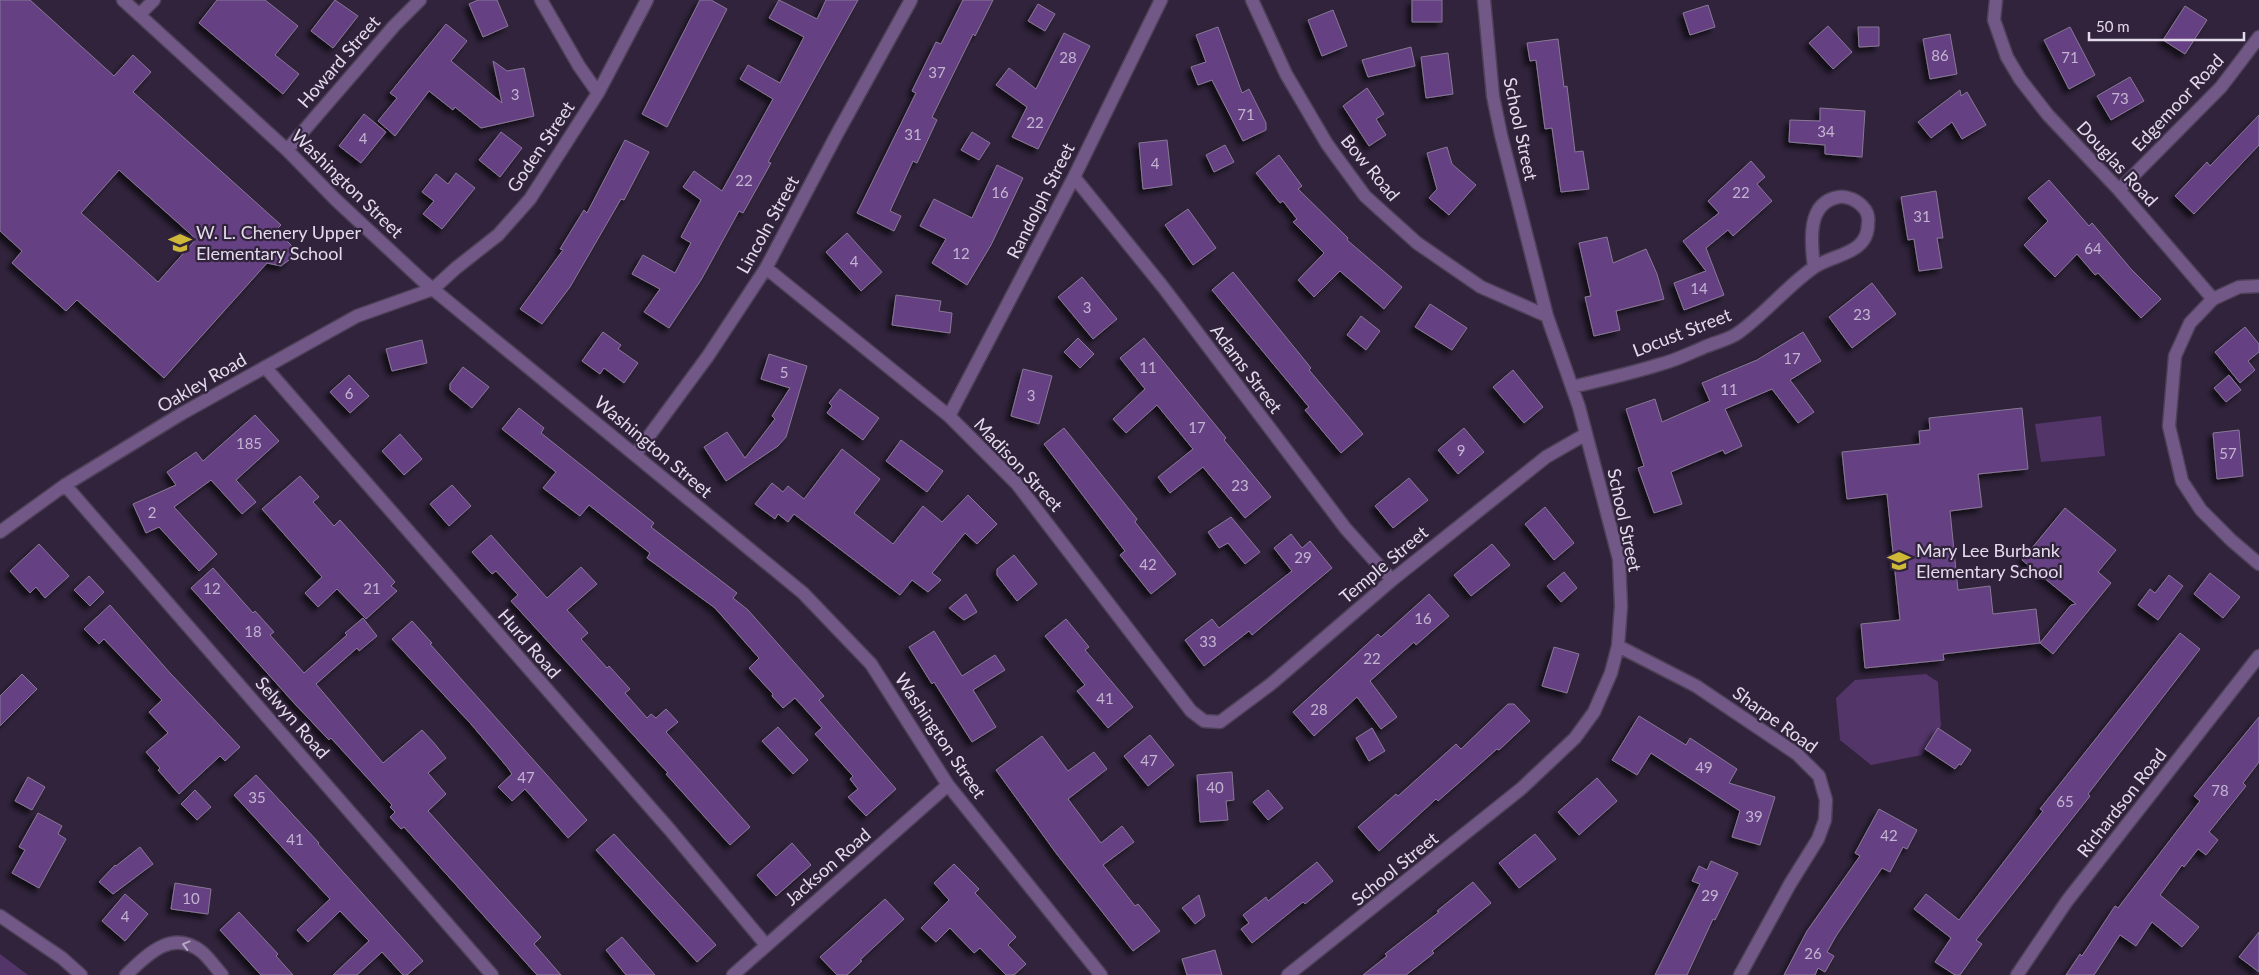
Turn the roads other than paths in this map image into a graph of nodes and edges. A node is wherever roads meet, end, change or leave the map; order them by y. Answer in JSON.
{"nodes":[{"id":1,"x":123,"y":0,"type":"edge"},
{"id":2,"x":154,"y":0,"type":"edge"},
{"id":3,"x":420,"y":0,"type":"edge"},
{"id":4,"x":541,"y":0,"type":"edge"},
{"id":5,"x":647,"y":0,"type":"edge"},
{"id":6,"x":911,"y":0,"type":"edge"},
{"id":7,"x":1161,"y":0,"type":"edge"},
{"id":8,"x":1252,"y":0,"type":"edge"},
{"id":9,"x":1484,"y":0,"type":"edge"},
{"id":10,"x":1996,"y":0,"type":"edge"},
{"id":11,"x":140,"y":14,"type":"junction"},
{"id":12,"x":2259,"y":37,"type":"edge"},
{"id":13,"x":598,"y":93,"type":"junction"},
{"id":14,"x":287,"y":150,"type":"junction"},
{"id":15,"x":1074,"y":177,"type":"junction"},
{"id":16,"x":2119,"y":190,"type":"junction"},
{"id":17,"x":1814,"y":267,"type":"junction"},
{"id":18,"x":766,"y":268,"type":"junction"},
{"id":19,"x":2259,"y":286,"type":"edge"},
{"id":20,"x":433,"y":289,"type":"junction"},
{"id":21,"x":2213,"y":299,"type":"junction"},
{"id":22,"x":1547,"y":316,"type":"junction"},
{"id":23,"x":265,"y":368,"type":"junction"},
{"id":24,"x":1572,"y":387,"type":"junction"},
{"id":25,"x":949,"y":416,"type":"junction"},
{"id":26,"x":1586,"y":434,"type":"junction"},
{"id":27,"x":635,"y":455,"type":"junction"},
{"id":28,"x":65,"y":484,"type":"junction"},
{"id":29,"x":0,"y":532,"type":"edge"},
{"id":30,"x":2259,"y":564,"type":"edge"},
{"id":31,"x":1392,"y":580,"type":"junction"},
{"id":32,"x":1618,"y":646,"type":"junction"},
{"id":33,"x":2259,"y":656,"type":"edge"},
{"id":34,"x":1207,"y":721,"type":"joint"},
{"id":35,"x":948,"y":785,"type":"junction"},
{"id":36,"x":0,"y":916,"type":"edge"},
{"id":37,"x":766,"y":945,"type":"junction"},
{"id":38,"x":81,"y":975,"type":"edge"},
{"id":39,"x":126,"y":975,"type":"edge"},
{"id":40,"x":222,"y":975,"type":"edge"},
{"id":41,"x":492,"y":975,"type":"edge"},
{"id":42,"x":733,"y":975,"type":"edge"},
{"id":43,"x":1101,"y":975,"type":"edge"},
{"id":44,"x":1288,"y":975,"type":"edge"},
{"id":45,"x":1740,"y":975,"type":"edge"},
{"id":46,"x":2017,"y":975,"type":"edge"}],
"edges":[{"from":1,"to":11,"type":"street","name":"Washington Street"},
{"from":2,"to":11,"type":"street"},
{"from":3,"to":14,"type":"street","name":"Howard Street"},
{"from":4,"to":13,"type":"street"},
{"from":5,"to":13,"type":"street","name":"Goden Street"},
{"from":6,"to":18,"type":"street","name":"Lincoln Street"},
{"from":7,"to":15,"type":"street","name":"Randolph Street"},
{"from":8,"to":22,"type":"street","name":"Bow Road"},
{"from":9,"to":22,"type":"street","name":"School Street"},
{"from":10,"to":16,"type":"street","name":"Douglas Road"},
{"from":11,"to":14,"type":"street","name":"Washington Street"},
{"from":12,"to":16,"type":"street","name":"Edgemoor Road"},
{"from":13,"to":20,"type":"street","name":"Goden Street"},
{"from":14,"to":20,"type":"street","name":"Washington Street"},
{"from":15,"to":25,"type":"street","name":"Randolph Street"},
{"from":15,"to":31,"type":"street","name":"Adams Street"},
{"from":16,"to":21,"type":"street","name":"Douglas Road"},
{"from":17,"to":17,"type":"street","name":"Locust Street"},
{"from":17,"to":24,"type":"street","name":"Locust Street"},
{"from":18,"to":25,"type":"street","name":"Madison Street"},
{"from":18,"to":27,"type":"street","name":"Lincoln Street"},
{"from":19,"to":21,"type":"street"},
{"from":20,"to":23,"type":"street","name":"Oakley Road"},
{"from":20,"to":27,"type":"street","name":"Washington Street"},
{"from":21,"to":30,"type":"street"},
{"from":22,"to":24,"type":"street","name":"School Street"},
{"from":23,"to":28,"type":"street","name":"Oakley Road"},
{"from":23,"to":37,"type":"street","name":"Hurd Road"},
{"from":24,"to":26,"type":"street","name":"School Street"},
{"from":25,"to":34,"type":"street","name":"Madison Street"},
{"from":26,"to":31,"type":"street","name":"Temple Street"},
{"from":26,"to":32,"type":"street","name":"School Street"},
{"from":27,"to":35,"type":"street","name":"Washington Street"},
{"from":28,"to":29,"type":"street","name":"Oakley Road"},
{"from":28,"to":41,"type":"street","name":"Selwyn Road"},
{"from":31,"to":34,"type":"street","name":"Temple Street"},
{"from":32,"to":44,"type":"street","name":"School Street"},
{"from":32,"to":45,"type":"street","name":"Sharpe Road"},
{"from":33,"to":46,"type":"street","name":"Richardson Road"},
{"from":35,"to":37,"type":"street","name":"Jackson Road"},
{"from":35,"to":43,"type":"street","name":"Washington Street"},
{"from":36,"to":38,"type":"street"},
{"from":37,"to":42,"type":"street","name":"Jackson Road"},
{"from":40,"to":39,"type":"street","one_way":true}]}
